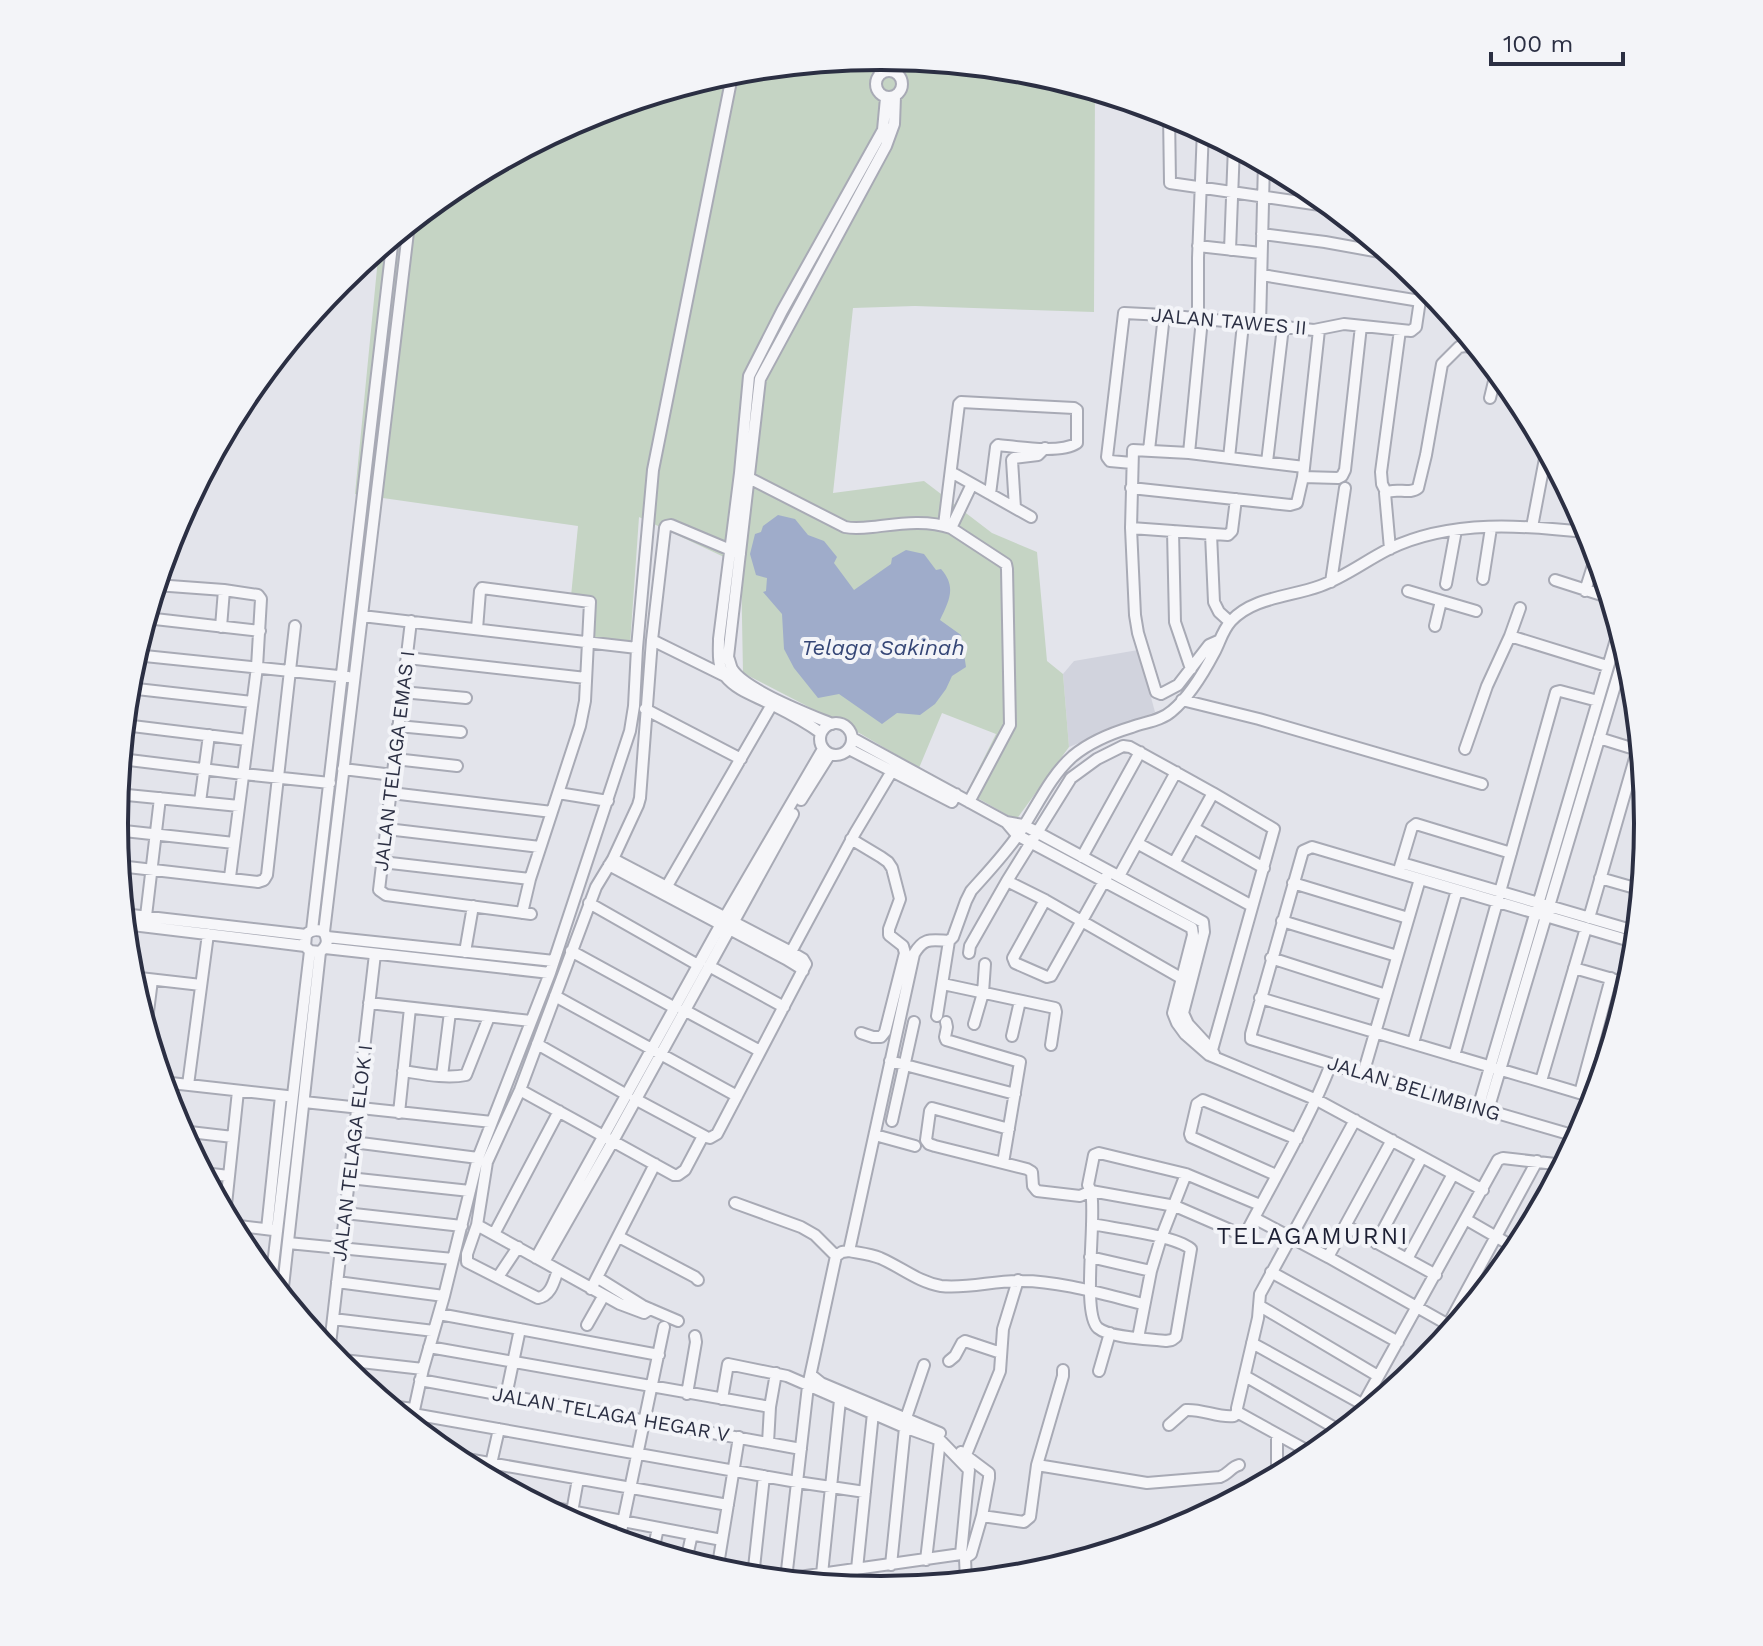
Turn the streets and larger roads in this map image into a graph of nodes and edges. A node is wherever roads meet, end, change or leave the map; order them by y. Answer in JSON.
{"nodes":[{"id":1,"x":884,"y":70,"type":"edge"},
{"id":2,"x":886,"y":73,"type":"junction"},
{"id":3,"x":730,"y":85,"type":"edge"},
{"id":4,"x":891,"y":97,"type":"junction"},
{"id":5,"x":1170,"y":127,"type":"edge"},
{"id":6,"x":1202,"y":142,"type":"edge"},
{"id":7,"x":1233,"y":158,"type":"edge"},
{"id":8,"x":1264,"y":174,"type":"edge"},
{"id":9,"x":1200,"y":188,"type":"junction"},
{"id":10,"x":1231,"y":192,"type":"junction"},
{"id":11,"x":1263,"y":197,"type":"junction"},
{"id":12,"x":1309,"y":203,"type":"edge"},
{"id":13,"x":1262,"y":234,"type":"junction"},
{"id":14,"x":407,"y":239,"type":"edge"},
{"id":15,"x":1198,"y":246,"type":"junction"},
{"id":16,"x":1230,"y":250,"type":"junction"},
{"id":17,"x":1370,"y":251,"type":"edge"},
{"id":18,"x":391,"y":252,"type":"edge"},
{"id":19,"x":1261,"y":253,"type":"junction"},
{"id":20,"x":1262,"y":275,"type":"junction"},
{"id":21,"x":1420,"y":298,"type":"edge"},
{"id":22,"x":1420,"y":301,"type":"junction"},
{"id":23,"x":1164,"y":315,"type":"junction"},
{"id":24,"x":1200,"y":319,"type":"junction"},
{"id":25,"x":1243,"y":324,"type":"junction"},
{"id":26,"x":1260,"y":325,"type":"junction"},
{"id":27,"x":1361,"y":326,"type":"junction"},
{"id":28,"x":1283,"y":327,"type":"junction"},
{"id":29,"x":1319,"y":330,"type":"junction"},
{"id":30,"x":1400,"y":330,"type":"junction"},
{"id":31,"x":1464,"y":346,"type":"edge"},
{"id":32,"x":1493,"y":385,"type":"edge"},
{"id":33,"x":1490,"y":398,"type":"dead end"},
{"id":34,"x":1045,"y":448,"type":"junction"},
{"id":35,"x":1149,"y":450,"type":"junction"},
{"id":36,"x":1189,"y":453,"type":"junction"},
{"id":37,"x":1229,"y":458,"type":"junction"},
{"id":38,"x":1267,"y":462,"type":"junction"},
{"id":39,"x":1132,"y":463,"type":"junction"},
{"id":40,"x":1544,"y":465,"type":"edge"},
{"id":41,"x":951,"y":472,"type":"junction"},
{"id":42,"x":1303,"y":472,"type":"junction"},
{"id":43,"x":744,"y":476,"type":"junction"},
{"id":44,"x":972,"y":484,"type":"junction"},
{"id":45,"x":1131,"y":488,"type":"junction"},
{"id":46,"x":1345,"y":488,"type":"dead end"},
{"id":47,"x":1386,"y":492,"type":"junction"},
{"id":48,"x":990,"y":494,"type":"junction"},
{"id":49,"x":1236,"y":499,"type":"junction"},
{"id":50,"x":1015,"y":508,"type":"junction"},
{"id":51,"x":1031,"y":517,"type":"dead end"},
{"id":52,"x":948,"y":526,"type":"junction"},
{"id":53,"x":1532,"y":527,"type":"junction"},
{"id":54,"x":1131,"y":528,"type":"junction"},
{"id":55,"x":1491,"y":528,"type":"junction"},
{"id":56,"x":1456,"y":530,"type":"junction"},
{"id":57,"x":1173,"y":531,"type":"junction"},
{"id":58,"x":1575,"y":531,"type":"edge"},
{"id":59,"x":1211,"y":534,"type":"junction"},
{"id":60,"x":1390,"y":549,"type":"junction"},
{"id":61,"x":735,"y":552,"type":"junction"},
{"id":62,"x":1591,"y":571,"type":"edge"},
{"id":63,"x":1483,"y":579,"type":"dead end"},
{"id":64,"x":1555,"y":580,"type":"dead end"},
{"id":65,"x":1331,"y":582,"type":"junction"},
{"id":66,"x":1446,"y":584,"type":"dead end"},
{"id":67,"x":167,"y":586,"type":"edge"},
{"id":68,"x":224,"y":590,"type":"junction"},
{"id":69,"x":1408,"y":591,"type":"dead end"},
{"id":70,"x":1585,"y":591,"type":"junction"},
{"id":71,"x":1599,"y":595,"type":"edge"},
{"id":72,"x":1441,"y":601,"type":"junction"},
{"id":73,"x":1520,"y":608,"type":"dead end"},
{"id":74,"x":1476,"y":611,"type":"dead end"},
{"id":75,"x":362,"y":616,"type":"junction"},
{"id":76,"x":157,"y":619,"type":"edge"},
{"id":77,"x":411,"y":621,"type":"junction"},
{"id":78,"x":1230,"y":622,"type":"junction"},
{"id":79,"x":295,"y":626,"type":"dead end"},
{"id":80,"x":1435,"y":626,"type":"dead end"},
{"id":81,"x":221,"y":627,"type":"junction"},
{"id":82,"x":477,"y":629,"type":"junction"},
{"id":83,"x":260,"y":631,"type":"junction"},
{"id":84,"x":1510,"y":636,"type":"junction"},
{"id":85,"x":652,"y":640,"type":"junction"},
{"id":86,"x":1218,"y":641,"type":"junction"},
{"id":87,"x":589,"y":643,"type":"junction"},
{"id":88,"x":1613,"y":647,"type":"edge"},
{"id":89,"x":637,"y":648,"type":"junction"},
{"id":90,"x":148,"y":656,"type":"edge"},
{"id":91,"x":407,"y":658,"type":"junction"},
{"id":92,"x":1607,"y":666,"type":"junction"},
{"id":93,"x":257,"y":667,"type":"junction"},
{"id":94,"x":1191,"y":669,"type":"junction"},
{"id":95,"x":291,"y":671,"type":"junction"},
{"id":96,"x":1619,"y":672,"type":"edge"},
{"id":97,"x":730,"y":673,"type":"junction"},
{"id":98,"x":342,"y":676,"type":"junction"},
{"id":99,"x":354,"y":678,"type":"junction"},
{"id":100,"x":586,"y":678,"type":"junction"},
{"id":101,"x":141,"y":689,"type":"edge"},
{"id":102,"x":402,"y":692,"type":"junction"},
{"id":103,"x":466,"y":698,"type":"dead end"},
{"id":104,"x":1182,"y":700,"type":"junction"},
{"id":105,"x":773,"y":701,"type":"junction"},
{"id":106,"x":1598,"y":701,"type":"junction"},
{"id":107,"x":252,"y":702,"type":"junction"},
{"id":108,"x":645,"y":709,"type":"junction"},
{"id":109,"x":832,"y":724,"type":"junction"},
{"id":110,"x":135,"y":726,"type":"edge"},
{"id":111,"x":398,"y":726,"type":"junction"},
{"id":112,"x":461,"y":732,"type":"dead end"},
{"id":113,"x":821,"y":733,"type":"junction"},
{"id":114,"x":209,"y":735,"type":"junction"},
{"id":115,"x":1599,"y":738,"type":"junction"},
{"id":116,"x":247,"y":740,"type":"junction"},
{"id":117,"x":851,"y":744,"type":"junction"},
{"id":118,"x":1630,"y":745,"type":"edge"},
{"id":119,"x":1465,"y":749,"type":"dead end"},
{"id":120,"x":826,"y":751,"type":"junction"},
{"id":121,"x":1140,"y":752,"type":"junction"},
{"id":122,"x":395,"y":759,"type":"junction"},
{"id":123,"x":741,"y":759,"type":"junction"},
{"id":124,"x":131,"y":760,"type":"edge"},
{"id":125,"x":457,"y":766,"type":"dead end"},
{"id":126,"x":205,"y":769,"type":"junction"},
{"id":127,"x":343,"y":769,"type":"junction"},
{"id":128,"x":892,"y":771,"type":"junction"},
{"id":129,"x":1633,"y":771,"type":"edge"},
{"id":130,"x":1176,"y":772,"type":"junction"},
{"id":131,"x":243,"y":774,"type":"junction"},
{"id":132,"x":393,"y":775,"type":"junction"},
{"id":133,"x":279,"y":778,"type":"junction"},
{"id":134,"x":330,"y":783,"type":"junction"},
{"id":135,"x":1482,"y":784,"type":"dead end"},
{"id":136,"x":391,"y":793,"type":"junction"},
{"id":137,"x":558,"y":793,"type":"junction"},
{"id":138,"x":1213,"y":793,"type":"junction"},
{"id":139,"x":956,"y":794,"type":"junction"},
{"id":140,"x":129,"y":795,"type":"edge"},
{"id":141,"x":160,"y":798,"type":"junction"},
{"id":142,"x":608,"y":801,"type":"junction"},
{"id":143,"x":200,"y":802,"type":"junction"},
{"id":144,"x":969,"y":802,"type":"junction"},
{"id":145,"x":239,"y":806,"type":"junction"},
{"id":146,"x":552,"y":812,"type":"junction"},
{"id":147,"x":1194,"y":828,"type":"junction"},
{"id":148,"x":387,"y":829,"type":"junction"},
{"id":149,"x":1020,"y":830,"type":"junction"},
{"id":150,"x":128,"y":831,"type":"edge"},
{"id":151,"x":155,"y":834,"type":"junction"},
{"id":152,"x":1034,"y":838,"type":"junction"},
{"id":153,"x":851,"y":839,"type":"junction"},
{"id":154,"x":234,"y":843,"type":"junction"},
{"id":155,"x":1137,"y":843,"type":"junction"},
{"id":156,"x":540,"y":847,"type":"junction"},
{"id":157,"x":1511,"y":853,"type":"junction"},
{"id":158,"x":1082,"y":857,"type":"junction"},
{"id":159,"x":382,"y":862,"type":"junction"},
{"id":160,"x":611,"y":862,"type":"junction"},
{"id":161,"x":1174,"y":863,"type":"junction"},
{"id":162,"x":130,"y":867,"type":"edge"},
{"id":163,"x":1264,"y":868,"type":"junction"},
{"id":164,"x":1400,"y":868,"type":"junction"},
{"id":165,"x":151,"y":869,"type":"junction"},
{"id":166,"x":1111,"y":876,"type":"junction"},
{"id":167,"x":230,"y":877,"type":"junction"},
{"id":168,"x":1600,"y":878,"type":"junction"},
{"id":169,"x":530,"y":879,"type":"junction"},
{"id":170,"x":1420,"y":879,"type":"junction"},
{"id":171,"x":1007,"y":881,"type":"junction"},
{"id":172,"x":1293,"y":883,"type":"junction"},
{"id":173,"x":667,"y":886,"type":"junction"},
{"id":174,"x":1631,"y":887,"type":"edge"},
{"id":175,"x":1457,"y":890,"type":"junction"},
{"id":176,"x":1499,"y":897,"type":"junction"},
{"id":177,"x":1045,"y":900,"type":"junction"},
{"id":178,"x":589,"y":903,"type":"junction"},
{"id":179,"x":473,"y":906,"type":"junction"},
{"id":180,"x":1252,"y":906,"type":"junction"},
{"id":181,"x":1543,"y":909,"type":"junction"},
{"id":182,"x":134,"y":915,"type":"edge"},
{"id":183,"x":146,"y":916,"type":"junction"},
{"id":184,"x":1408,"y":918,"type":"junction"},
{"id":185,"x":1081,"y":921,"type":"junction"},
{"id":186,"x":1282,"y":921,"type":"junction"},
{"id":187,"x":727,"y":923,"type":"junction"},
{"id":188,"x":1587,"y":923,"type":"junction"},
{"id":189,"x":136,"y":925,"type":"edge"},
{"id":190,"x":1627,"y":930,"type":"edge"},
{"id":191,"x":208,"y":934,"type":"junction"},
{"id":192,"x":1625,"y":938,"type":"edge"},
{"id":193,"x":316,"y":941,"type":"junction"},
{"id":194,"x":949,"y":941,"type":"junction"},
{"id":195,"x":571,"y":951,"type":"junction"},
{"id":196,"x":465,"y":952,"type":"junction"},
{"id":197,"x":791,"y":952,"type":"junction"},
{"id":198,"x":969,"y":953,"type":"dead end"},
{"id":199,"x":375,"y":954,"type":"junction"},
{"id":200,"x":1397,"y":956,"type":"junction"},
{"id":201,"x":1271,"y":958,"type":"junction"},
{"id":202,"x":554,"y":961,"type":"junction"},
{"id":203,"x":985,"y":964,"type":"dead end"},
{"id":204,"x":704,"y":966,"type":"junction"},
{"id":205,"x":1574,"y":968,"type":"junction"},
{"id":206,"x":803,"y":971,"type":"junction"},
{"id":207,"x":550,"y":973,"type":"junction"},
{"id":208,"x":1181,"y":978,"type":"junction"},
{"id":209,"x":1611,"y":978,"type":"junction"},
{"id":210,"x":145,"y":979,"type":"edge"},
{"id":211,"x":152,"y":980,"type":"junction"},
{"id":212,"x":1618,"y":980,"type":"edge"},
{"id":213,"x":943,"y":984,"type":"junction"},
{"id":214,"x":201,"y":985,"type":"junction"},
{"id":215,"x":983,"y":993,"type":"junction"},
{"id":216,"x":1386,"y":995,"type":"junction"},
{"id":217,"x":555,"y":996,"type":"junction"},
{"id":218,"x":149,"y":998,"type":"edge"},
{"id":219,"x":1260,"y":998,"type":"junction"},
{"id":220,"x":1020,"y":1001,"type":"junction"},
{"id":221,"x":369,"y":1003,"type":"junction"},
{"id":222,"x":784,"y":1007,"type":"junction"},
{"id":223,"x":410,"y":1008,"type":"junction"},
{"id":224,"x":680,"y":1009,"type":"junction"},
{"id":225,"x":450,"y":1012,"type":"junction"},
{"id":226,"x":489,"y":1017,"type":"junction"},
{"id":227,"x":531,"y":1021,"type":"junction"},
{"id":228,"x":914,"y":1022,"type":"dead end"},
{"id":229,"x":974,"y":1024,"type":"dead end"},
{"id":230,"x":1185,"y":1026,"type":"junction"},
{"id":231,"x":1375,"y":1032,"type":"junction"},
{"id":232,"x":861,"y":1033,"type":"dead end"},
{"id":233,"x":1012,"y":1036,"type":"dead end"},
{"id":234,"x":1413,"y":1043,"type":"junction"},
{"id":235,"x":537,"y":1044,"type":"junction"},
{"id":236,"x":1051,"y":1045,"type":"dead end"},
{"id":237,"x":760,"y":1051,"type":"junction"},
{"id":238,"x":656,"y":1052,"type":"junction"},
{"id":239,"x":1212,"y":1054,"type":"junction"},
{"id":240,"x":1454,"y":1056,"type":"junction"},
{"id":241,"x":890,"y":1061,"type":"junction"},
{"id":242,"x":1331,"y":1064,"type":"junction"},
{"id":243,"x":905,"y":1065,"type":"junction"},
{"id":244,"x":1495,"y":1068,"type":"junction"},
{"id":245,"x":403,"y":1071,"type":"junction"},
{"id":246,"x":1363,"y":1074,"type":"junction"},
{"id":247,"x":442,"y":1076,"type":"junction"},
{"id":248,"x":1541,"y":1081,"type":"junction"},
{"id":249,"x":175,"y":1084,"type":"edge"},
{"id":250,"x":188,"y":1085,"type":"junction"},
{"id":251,"x":520,"y":1090,"type":"junction"},
{"id":252,"x":238,"y":1091,"type":"junction"},
{"id":253,"x":1580,"y":1093,"type":"junction"},
{"id":254,"x":1015,"y":1094,"type":"junction"},
{"id":255,"x":1584,"y":1094,"type":"edge"},
{"id":256,"x":287,"y":1096,"type":"junction"},
{"id":257,"x":737,"y":1096,"type":"junction"},
{"id":258,"x":631,"y":1097,"type":"junction"},
{"id":259,"x":1317,"y":1100,"type":"junction"},
{"id":260,"x":304,"y":1102,"type":"junction"},
{"id":261,"x":357,"y":1108,"type":"junction"},
{"id":262,"x":1483,"y":1109,"type":"junction"},
{"id":263,"x":559,"y":1111,"type":"junction"},
{"id":264,"x":399,"y":1113,"type":"junction"},
{"id":265,"x":1355,"y":1120,"type":"junction"},
{"id":266,"x":892,"y":1121,"type":"dead end"},
{"id":267,"x":492,"y":1122,"type":"junction"},
{"id":268,"x":1009,"y":1129,"type":"junction"},
{"id":269,"x":196,"y":1133,"type":"edge"},
{"id":270,"x":1567,"y":1134,"type":"edge"},
{"id":271,"x":875,"y":1135,"type":"junction"},
{"id":272,"x":703,"y":1136,"type":"junction"},
{"id":273,"x":233,"y":1137,"type":"junction"},
{"id":274,"x":608,"y":1138,"type":"junction"},
{"id":275,"x":1297,"y":1139,"type":"junction"},
{"id":276,"x":1392,"y":1140,"type":"junction"},
{"id":277,"x":353,"y":1142,"type":"junction"},
{"id":278,"x":915,"y":1146,"type":"dead end"},
{"id":279,"x":1422,"y":1157,"type":"junction"},
{"id":280,"x":478,"y":1158,"type":"junction"},
{"id":281,"x":1537,"y":1161,"type":"junction"},
{"id":282,"x":1003,"y":1163,"type":"junction"},
{"id":283,"x":1553,"y":1163,"type":"edge"},
{"id":284,"x":655,"y":1164,"type":"junction"},
{"id":285,"x":216,"y":1174,"type":"edge"},
{"id":286,"x":1186,"y":1174,"type":"junction"},
{"id":287,"x":1453,"y":1174,"type":"junction"},
{"id":288,"x":1276,"y":1175,"type":"junction"},
{"id":289,"x":229,"y":1176,"type":"junction"},
{"id":290,"x":349,"y":1178,"type":"junction"},
{"id":291,"x":1483,"y":1190,"type":"junction"},
{"id":292,"x":470,"y":1191,"type":"junction"},
{"id":293,"x":1091,"y":1191,"type":"junction"},
{"id":294,"x":227,"y":1195,"type":"edge"},
{"id":295,"x":735,"y":1203,"type":"dead end"},
{"id":296,"x":1260,"y":1205,"type":"junction"},
{"id":297,"x":1175,"y":1206,"type":"junction"},
{"id":298,"x":345,"y":1213,"type":"junction"},
{"id":299,"x":1254,"y":1218,"type":"junction"},
{"id":300,"x":1467,"y":1220,"type":"junction"},
{"id":301,"x":1092,"y":1224,"type":"junction"},
{"id":302,"x":477,"y":1225,"type":"junction"},
{"id":303,"x":462,"y":1226,"type":"junction"},
{"id":304,"x":1346,"y":1226,"type":"junction"},
{"id":305,"x":246,"y":1227,"type":"edge"},
{"id":306,"x":272,"y":1230,"type":"junction"},
{"id":307,"x":494,"y":1234,"type":"junction"},
{"id":308,"x":619,"y":1237,"type":"junction"},
{"id":309,"x":1290,"y":1237,"type":"junction"},
{"id":310,"x":1496,"y":1237,"type":"junction"},
{"id":311,"x":1161,"y":1238,"type":"junction"},
{"id":312,"x":288,"y":1243,"type":"junction"},
{"id":313,"x":1376,"y":1243,"type":"junction"},
{"id":314,"x":1507,"y":1243,"type":"edge"},
{"id":315,"x":518,"y":1247,"type":"junction"},
{"id":316,"x":341,"y":1248,"type":"junction"},
{"id":317,"x":849,"y":1251,"type":"junction"},
{"id":318,"x":836,"y":1256,"type":"junction"},
{"id":319,"x":1090,"y":1257,"type":"junction"},
{"id":320,"x":1328,"y":1257,"type":"junction"},
{"id":321,"x":453,"y":1259,"type":"junction"},
{"id":322,"x":1407,"y":1259,"type":"junction"},
{"id":323,"x":540,"y":1260,"type":"junction"},
{"id":324,"x":271,"y":1264,"type":"edge"},
{"id":325,"x":558,"y":1270,"type":"junction"},
{"id":326,"x":1151,"y":1271,"type":"junction"},
{"id":327,"x":1271,"y":1272,"type":"junction"},
{"id":328,"x":1436,"y":1275,"type":"junction"},
{"id":329,"x":498,"y":1277,"type":"junction"},
{"id":330,"x":598,"y":1278,"type":"junction"},
{"id":331,"x":698,"y":1280,"type":"dead end"},
{"id":332,"x":1018,"y":1280,"type":"junction"},
{"id":333,"x":284,"y":1281,"type":"edge"},
{"id":334,"x":337,"y":1282,"type":"junction"},
{"id":335,"x":591,"y":1289,"type":"junction"},
{"id":336,"x":1091,"y":1291,"type":"junction"},
{"id":337,"x":604,"y":1295,"type":"junction"},
{"id":338,"x":444,"y":1296,"type":"junction"},
{"id":339,"x":1465,"y":1298,"type":"edge"},
{"id":340,"x":1143,"y":1304,"type":"junction"},
{"id":341,"x":1260,"y":1306,"type":"junction"},
{"id":342,"x":1417,"y":1308,"type":"junction"},
{"id":343,"x":650,"y":1309,"type":"junction"},
{"id":344,"x":439,"y":1314,"type":"junction"},
{"id":345,"x":333,"y":1319,"type":"junction"},
{"id":346,"x":678,"y":1321,"type":"dead end"},
{"id":347,"x":1445,"y":1323,"type":"edge"},
{"id":348,"x":587,"y":1325,"type":"dead end"},
{"id":349,"x":664,"y":1327,"type":"dead end"},
{"id":350,"x":520,"y":1329,"type":"junction"},
{"id":351,"x":434,"y":1331,"type":"junction"},
{"id":352,"x":1110,"y":1333,"type":"junction"},
{"id":353,"x":331,"y":1336,"type":"edge"},
{"id":354,"x":695,"y":1336,"type":"dead end"},
{"id":355,"x":1138,"y":1338,"type":"junction"},
{"id":356,"x":1398,"y":1342,"type":"junction"},
{"id":357,"x":1252,"y":1343,"type":"junction"},
{"id":358,"x":429,"y":1347,"type":"junction"},
{"id":359,"x":1001,"y":1353,"type":"junction"},
{"id":360,"x":659,"y":1355,"type":"junction"},
{"id":361,"x":949,"y":1361,"type":"dead end"},
{"id":362,"x":513,"y":1362,"type":"junction"},
{"id":363,"x":358,"y":1363,"type":"edge"},
{"id":364,"x":924,"y":1365,"type":"dead end"},
{"id":365,"x":1063,"y":1370,"type":"dead end"},
{"id":366,"x":1099,"y":1371,"type":"dead end"},
{"id":367,"x":776,"y":1373,"type":"junction"},
{"id":368,"x":422,"y":1375,"type":"junction"},
{"id":369,"x":1245,"y":1376,"type":"junction"},
{"id":370,"x":1378,"y":1376,"type":"junction"},
{"id":371,"x":809,"y":1381,"type":"junction"},
{"id":372,"x":651,"y":1387,"type":"junction"},
{"id":373,"x":687,"y":1394,"type":"junction"},
{"id":374,"x":1371,"y":1395,"type":"edge"},
{"id":375,"x":506,"y":1396,"type":"junction"},
{"id":376,"x":722,"y":1399,"type":"junction"},
{"id":377,"x":840,"y":1400,"type":"junction"},
{"id":378,"x":1361,"y":1403,"type":"edge"},
{"id":379,"x":770,"y":1407,"type":"junction"},
{"id":380,"x":413,"y":1412,"type":"edge"},
{"id":381,"x":1237,"y":1412,"type":"junction"},
{"id":382,"x":873,"y":1413,"type":"junction"},
{"id":383,"x":419,"y":1417,"type":"edge"},
{"id":384,"x":645,"y":1421,"type":"junction"},
{"id":385,"x":905,"y":1422,"type":"junction"},
{"id":386,"x":1169,"y":1425,"type":"dead end"},
{"id":387,"x":1332,"y":1426,"type":"edge"},
{"id":388,"x":499,"y":1429,"type":"junction"},
{"id":389,"x":1277,"y":1434,"type":"junction"},
{"id":390,"x":739,"y":1437,"type":"junction"},
{"id":391,"x":940,"y":1440,"type":"junction"},
{"id":392,"x":768,"y":1443,"type":"junction"},
{"id":393,"x":1302,"y":1448,"type":"edge"},
{"id":394,"x":801,"y":1449,"type":"junction"},
{"id":395,"x":639,"y":1454,"type":"junction"},
{"id":396,"x":965,"y":1457,"type":"junction"},
{"id":397,"x":485,"y":1463,"type":"edge"},
{"id":398,"x":1277,"y":1463,"type":"edge"},
{"id":399,"x":491,"y":1464,"type":"junction"},
{"id":400,"x":1037,"y":1465,"type":"junction"},
{"id":401,"x":1239,"y":1465,"type":"dead end"},
{"id":402,"x":734,"y":1471,"type":"junction"},
{"id":403,"x":764,"y":1476,"type":"junction"},
{"id":404,"x":578,"y":1479,"type":"junction"},
{"id":405,"x":797,"y":1482,"type":"junction"},
{"id":406,"x":830,"y":1487,"type":"junction"},
{"id":407,"x":631,"y":1488,"type":"junction"},
{"id":408,"x":865,"y":1492,"type":"junction"},
{"id":409,"x":728,"y":1505,"type":"junction"},
{"id":410,"x":572,"y":1509,"type":"edge"},
{"id":411,"x":582,"y":1514,"type":"edge"},
{"id":412,"x":588,"y":1515,"type":"joint"},
{"id":413,"x":982,"y":1516,"type":"junction"},
{"id":414,"x":623,"y":1522,"type":"junction"},
{"id":415,"x":658,"y":1528,"type":"junction"},
{"id":416,"x":621,"y":1530,"type":"edge"},
{"id":417,"x":692,"y":1534,"type":"junction"},
{"id":418,"x":722,"y":1540,"type":"junction"},
{"id":419,"x":655,"y":1541,"type":"edge"},
{"id":420,"x":688,"y":1550,"type":"edge"},
{"id":421,"x":719,"y":1558,"type":"edge"},
{"id":422,"x":926,"y":1560,"type":"junction"},
{"id":423,"x":754,"y":1565,"type":"edge"},
{"id":424,"x":891,"y":1565,"type":"junction"},
{"id":425,"x":857,"y":1569,"type":"junction"},
{"id":426,"x":783,"y":1570,"type":"edge"},
{"id":427,"x":966,"y":1571,"type":"edge"},
{"id":428,"x":826,"y":1573,"type":"edge"},
{"id":429,"x":822,"y":1574,"type":"edge"}],
"edges":[{"from":1,"to":2,"type":"street"},
{"from":2,"to":4,"type":"street"},
{"from":2,"to":4,"type":"street"},
{"from":3,"to":89,"type":"street"},
{"from":4,"to":43,"type":"street"},
{"from":5,"to":9,"type":"street"},
{"from":6,"to":9,"type":"street"},
{"from":7,"to":10,"type":"street"},
{"from":8,"to":11,"type":"street"},
{"from":9,"to":10,"type":"street"},
{"from":9,"to":15,"type":"street"},
{"from":10,"to":11,"type":"street"},
{"from":10,"to":16,"type":"street"},
{"from":11,"to":12,"type":"street"},
{"from":11,"to":13,"type":"street"},
{"from":13,"to":17,"type":"street"},
{"from":13,"to":19,"type":"street"},
{"from":14,"to":75,"type":"street"},
{"from":15,"to":16,"type":"street"},
{"from":15,"to":24,"type":"street"},
{"from":16,"to":19,"type":"street"},
{"from":18,"to":98,"type":"street"},
{"from":19,"to":20,"type":"street"},
{"from":20,"to":22,"type":"street"},
{"from":20,"to":26,"type":"street"},
{"from":21,"to":22,"type":"street"},
{"from":22,"to":30,"type":"street"},
{"from":23,"to":24,"type":"street","name":"JALAN TAWES II"},
{"from":23,"to":35,"type":"street"},
{"from":23,"to":39,"type":"street","name":"JALAN TAWES II"},
{"from":24,"to":25,"type":"street","name":"JALAN TAWES II"},
{"from":24,"to":36,"type":"street"},
{"from":25,"to":26,"type":"street","name":"JALAN TAWES II"},
{"from":25,"to":37,"type":"street"},
{"from":26,"to":28,"type":"street","name":"JALAN TAWES II"},
{"from":27,"to":29,"type":"street","name":"JALAN TAWES II"},
{"from":27,"to":30,"type":"street","name":"JALAN TAWES II"},
{"from":27,"to":42,"type":"street"},
{"from":28,"to":29,"type":"street","name":"JALAN TAWES II"},
{"from":28,"to":38,"type":"street"},
{"from":29,"to":42,"type":"street"},
{"from":30,"to":47,"type":"street"},
{"from":31,"to":47,"type":"street"},
{"from":32,"to":33,"type":"street"},
{"from":34,"to":41,"type":"street"},
{"from":34,"to":48,"type":"street"},
{"from":34,"to":50,"type":"street"},
{"from":35,"to":36,"type":"street"},
{"from":35,"to":39,"type":"street"},
{"from":36,"to":37,"type":"street"},
{"from":37,"to":38,"type":"street"},
{"from":38,"to":42,"type":"street"},
{"from":39,"to":45,"type":"street"},
{"from":40,"to":53,"type":"street"},
{"from":41,"to":44,"type":"street"},
{"from":41,"to":52,"type":"street"},
{"from":42,"to":49,"type":"street"},
{"from":43,"to":52,"type":"street"},
{"from":43,"to":61,"type":"street"},
{"from":44,"to":48,"type":"street"},
{"from":44,"to":52,"type":"street"},
{"from":45,"to":49,"type":"street"},
{"from":45,"to":54,"type":"street"},
{"from":46,"to":65,"type":"street"},
{"from":47,"to":60,"type":"street"},
{"from":48,"to":50,"type":"street"},
{"from":49,"to":59,"type":"street"},
{"from":50,"to":51,"type":"street"},
{"from":52,"to":144,"type":"street"},
{"from":53,"to":55,"type":"street"},
{"from":53,"to":58,"type":"street"},
{"from":54,"to":57,"type":"street"},
{"from":54,"to":94,"type":"street"},
{"from":55,"to":56,"type":"street"},
{"from":55,"to":63,"type":"street"},
{"from":56,"to":60,"type":"street"},
{"from":56,"to":66,"type":"street"},
{"from":57,"to":59,"type":"street"},
{"from":57,"to":94,"type":"street"},
{"from":59,"to":78,"type":"street"},
{"from":60,"to":65,"type":"street"},
{"from":61,"to":85,"type":"street"},
{"from":61,"to":97,"type":"street"},
{"from":62,"to":70,"type":"street"},
{"from":64,"to":70,"type":"street"},
{"from":65,"to":78,"type":"street"},
{"from":67,"to":68,"type":"street"},
{"from":68,"to":81,"type":"street"},
{"from":68,"to":83,"type":"street"},
{"from":69,"to":72,"type":"street"},
{"from":70,"to":71,"type":"street"},
{"from":72,"to":74,"type":"street"},
{"from":72,"to":80,"type":"street"},
{"from":73,"to":84,"type":"street"},
{"from":75,"to":77,"type":"street"},
{"from":75,"to":99,"type":"street"},
{"from":76,"to":81,"type":"street"},
{"from":77,"to":82,"type":"street"},
{"from":77,"to":91,"type":"street","name":"JALAN TELAGA EMAS I"},
{"from":78,"to":86,"type":"street"},
{"from":79,"to":95,"type":"street"},
{"from":81,"to":83,"type":"street"},
{"from":82,"to":87,"type":"street"},
{"from":82,"to":87,"type":"street"},
{"from":83,"to":93,"type":"street"},
{"from":84,"to":92,"type":"street"},
{"from":84,"to":119,"type":"street"},
{"from":85,"to":97,"type":"street"},
{"from":85,"to":108,"type":"street"},
{"from":86,"to":94,"type":"street"},
{"from":86,"to":104,"type":"street"},
{"from":87,"to":89,"type":"street"},
{"from":87,"to":100,"type":"street"},
{"from":88,"to":92,"type":"street"},
{"from":89,"to":142,"type":"street"},
{"from":90,"to":93,"type":"street"},
{"from":91,"to":100,"type":"street"},
{"from":91,"to":102,"type":"street","name":"JALAN TELAGA EMAS I"},
{"from":92,"to":106,"type":"street"},
{"from":93,"to":95,"type":"street"},
{"from":93,"to":107,"type":"street"},
{"from":95,"to":98,"type":"street"},
{"from":95,"to":133,"type":"street"},
{"from":96,"to":115,"type":"street"},
{"from":97,"to":105,"type":"street"},
{"from":98,"to":99,"type":"street"},
{"from":98,"to":134,"type":"street"},
{"from":99,"to":127,"type":"street"},
{"from":100,"to":137,"type":"street"},
{"from":101,"to":107,"type":"street"},
{"from":102,"to":103,"type":"street"},
{"from":102,"to":111,"type":"street","name":"JALAN TELAGA EMAS I"},
{"from":104,"to":135,"type":"street"},
{"from":104,"to":149,"type":"street"},
{"from":105,"to":109,"type":"street"},
{"from":105,"to":113,"type":"street"},
{"from":105,"to":123,"type":"street"},
{"from":106,"to":157,"type":"street"},
{"from":106,"to":181,"type":"street"},
{"from":107,"to":116,"type":"street"},
{"from":108,"to":123,"type":"street"},
{"from":108,"to":160,"type":"street"},
{"from":109,"to":113,"type":"street"},
{"from":109,"to":117,"type":"street"},
{"from":110,"to":114,"type":"street"},
{"from":111,"to":112,"type":"street"},
{"from":111,"to":122,"type":"street","name":"JALAN TELAGA EMAS I"},
{"from":113,"to":120,"type":"street"},
{"from":114,"to":116,"type":"street"},
{"from":114,"to":126,"type":"street"},
{"from":115,"to":118,"type":"street"},
{"from":115,"to":181,"type":"street"},
{"from":116,"to":131,"type":"street"},
{"from":117,"to":120,"type":"street"},
{"from":117,"to":128,"type":"street"},
{"from":117,"to":139,"type":"street"},
{"from":120,"to":187,"type":"street"},
{"from":121,"to":130,"type":"street"},
{"from":121,"to":152,"type":"street"},
{"from":121,"to":158,"type":"street"},
{"from":122,"to":125,"type":"street"},
{"from":122,"to":132,"type":"street","name":"JALAN TELAGA EMAS I"},
{"from":123,"to":173,"type":"street"},
{"from":124,"to":126,"type":"street"},
{"from":126,"to":131,"type":"street"},
{"from":126,"to":143,"type":"street"},
{"from":127,"to":132,"type":"street"},
{"from":127,"to":193,"type":"street"},
{"from":128,"to":139,"type":"street"},
{"from":128,"to":153,"type":"street"},
{"from":129,"to":168,"type":"street"},
{"from":130,"to":138,"type":"street"},
{"from":130,"to":155,"type":"street"},
{"from":131,"to":133,"type":"street"},
{"from":131,"to":145,"type":"street"},
{"from":132,"to":136,"type":"street","name":"JALAN TELAGA EMAS I"},
{"from":133,"to":134,"type":"street"},
{"from":133,"to":167,"type":"street"},
{"from":134,"to":193,"type":"street"},
{"from":136,"to":146,"type":"street"},
{"from":136,"to":148,"type":"street","name":"JALAN TELAGA EMAS I"},
{"from":137,"to":142,"type":"street"},
{"from":137,"to":146,"type":"street"},
{"from":138,"to":147,"type":"street"},
{"from":138,"to":163,"type":"street"},
{"from":139,"to":144,"type":"street"},
{"from":140,"to":141,"type":"street"},
{"from":141,"to":143,"type":"street"},
{"from":141,"to":151,"type":"street"},
{"from":142,"to":202,"type":"street"},
{"from":143,"to":145,"type":"street"},
{"from":144,"to":149,"type":"street"},
{"from":145,"to":154,"type":"street"},
{"from":146,"to":156,"type":"street"},
{"from":147,"to":161,"type":"street"},
{"from":147,"to":163,"type":"street"},
{"from":148,"to":156,"type":"street"},
{"from":148,"to":159,"type":"street","name":"JALAN TELAGA EMAS I"},
{"from":149,"to":152,"type":"street"},
{"from":149,"to":194,"type":"street"},
{"from":150,"to":151,"type":"street"},
{"from":151,"to":154,"type":"street"},
{"from":151,"to":165,"type":"street"},
{"from":152,"to":158,"type":"street"},
{"from":152,"to":166,"type":"street"},
{"from":152,"to":171,"type":"street"},
{"from":153,"to":197,"type":"street"},
{"from":153,"to":232,"type":"street"},
{"from":154,"to":167,"type":"street"},
{"from":155,"to":161,"type":"street"},
{"from":155,"to":166,"type":"street"},
{"from":156,"to":169,"type":"street"},
{"from":157,"to":164,"type":"street"},
{"from":157,"to":176,"type":"street"},
{"from":158,"to":166,"type":"street"},
{"from":159,"to":169,"type":"street"},
{"from":159,"to":179,"type":"street","name":"JALAN TELAGA EMAS I"},
{"from":160,"to":173,"type":"street"},
{"from":160,"to":178,"type":"street"},
{"from":160,"to":187,"type":"street"},
{"from":161,"to":180,"type":"street"},
{"from":162,"to":165,"type":"street"},
{"from":163,"to":180,"type":"street"},
{"from":164,"to":170,"type":"street"},
{"from":164,"to":172,"type":"street"},
{"from":164,"to":176,"type":"street"},
{"from":165,"to":167,"type":"street"},
{"from":165,"to":183,"type":"street"},
{"from":166,"to":185,"type":"street"},
{"from":166,"to":208,"type":"street"},
{"from":166,"to":230,"type":"street"},
{"from":168,"to":174,"type":"street"},
{"from":168,"to":188,"type":"street"},
{"from":169,"to":179,"type":"street","name":"JALAN TELAGA EMAS I"},
{"from":170,"to":175,"type":"street"},
{"from":170,"to":184,"type":"street"},
{"from":171,"to":177,"type":"street"},
{"from":171,"to":198,"type":"street"},
{"from":172,"to":184,"type":"street"},
{"from":172,"to":186,"type":"street"},
{"from":173,"to":187,"type":"street"},
{"from":175,"to":176,"type":"street"},
{"from":175,"to":234,"type":"street"},
{"from":176,"to":181,"type":"street"},
{"from":176,"to":240,"type":"street"},
{"from":177,"to":185,"type":"street"},
{"from":177,"to":185,"type":"street"},
{"from":178,"to":195,"type":"street"},
{"from":178,"to":204,"type":"street"},
{"from":179,"to":196,"type":"street"},
{"from":180,"to":239,"type":"street"},
{"from":181,"to":188,"type":"street"},
{"from":181,"to":244,"type":"street"},
{"from":182,"to":183,"type":"street"},
{"from":183,"to":193,"type":"street"},
{"from":184,"to":200,"type":"street"},
{"from":185,"to":208,"type":"street"},
{"from":186,"to":200,"type":"street"},
{"from":186,"to":201,"type":"street"},
{"from":187,"to":197,"type":"street"},
{"from":187,"to":204,"type":"street"},
{"from":187,"to":206,"type":"street"},
{"from":188,"to":190,"type":"street"},
{"from":188,"to":192,"type":"street"},
{"from":188,"to":205,"type":"street"},
{"from":189,"to":191,"type":"street"},
{"from":191,"to":193,"type":"street"},
{"from":191,"to":214,"type":"street"},
{"from":193,"to":196,"type":"street"},
{"from":193,"to":199,"type":"street"},
{"from":193,"to":256,"type":"street"},
{"from":193,"to":260,"type":"street"},
{"from":194,"to":213,"type":"street"},
{"from":194,"to":241,"type":"street"},
{"from":195,"to":217,"type":"street"},
{"from":195,"to":224,"type":"street"},
{"from":196,"to":202,"type":"street"},
{"from":197,"to":206,"type":"street"},
{"from":199,"to":207,"type":"street"},
{"from":199,"to":221,"type":"street","name":"JALAN TELAGA ELOK I"},
{"from":200,"to":216,"type":"street"},
{"from":201,"to":216,"type":"street"},
{"from":201,"to":219,"type":"street"},
{"from":202,"to":207,"type":"street"},
{"from":203,"to":215,"type":"street"},
{"from":204,"to":222,"type":"street"},
{"from":204,"to":224,"type":"street"},
{"from":205,"to":209,"type":"street"},
{"from":205,"to":248,"type":"street"},
{"from":206,"to":222,"type":"street"},
{"from":207,"to":227,"type":"street"},
{"from":208,"to":230,"type":"street"},
{"from":209,"to":212,"type":"street"},
{"from":209,"to":253,"type":"street"},
{"from":210,"to":211,"type":"street"},
{"from":211,"to":214,"type":"street"},
{"from":211,"to":218,"type":"street"},
{"from":213,"to":215,"type":"street"},
{"from":213,"to":254,"type":"street"},
{"from":214,"to":250,"type":"street"},
{"from":215,"to":220,"type":"street"},
{"from":215,"to":229,"type":"street"},
{"from":216,"to":231,"type":"street"},
{"from":217,"to":235,"type":"street"},
{"from":217,"to":238,"type":"street"},
{"from":219,"to":231,"type":"street"},
{"from":219,"to":242,"type":"street","name":"JALAN BELIMBING"},
{"from":220,"to":233,"type":"street"},
{"from":220,"to":236,"type":"street"},
{"from":221,"to":223,"type":"street"},
{"from":221,"to":261,"type":"street","name":"JALAN TELAGA ELOK I"},
{"from":222,"to":237,"type":"street"},
{"from":223,"to":225,"type":"street"},
{"from":223,"to":245,"type":"street"},
{"from":224,"to":237,"type":"street"},
{"from":224,"to":238,"type":"street"},
{"from":225,"to":226,"type":"street"},
{"from":225,"to":247,"type":"street"},
{"from":226,"to":227,"type":"street"},
{"from":226,"to":247,"type":"street"},
{"from":227,"to":267,"type":"street"},
{"from":228,"to":243,"type":"street"},
{"from":230,"to":239,"type":"street"},
{"from":231,"to":234,"type":"street"},
{"from":231,"to":246,"type":"street"},
{"from":234,"to":240,"type":"street"},
{"from":235,"to":251,"type":"street"},
{"from":235,"to":258,"type":"street"},
{"from":237,"to":257,"type":"street"},
{"from":238,"to":257,"type":"street"},
{"from":238,"to":258,"type":"street"},
{"from":239,"to":259,"type":"street"},
{"from":240,"to":244,"type":"street"},
{"from":241,"to":243,"type":"street"},
{"from":241,"to":271,"type":"street"},
{"from":242,"to":246,"type":"street","name":"JALAN BELIMBING"},
{"from":242,"to":259,"type":"street"},
{"from":243,"to":254,"type":"street"},
{"from":243,"to":266,"type":"street"},
{"from":244,"to":248,"type":"street"},
{"from":244,"to":262,"type":"street"},
{"from":245,"to":247,"type":"street"},
{"from":245,"to":264,"type":"street"},
{"from":246,"to":262,"type":"street","name":"JALAN BELIMBING"},
{"from":248,"to":253,"type":"street"},
{"from":249,"to":250,"type":"street"},
{"from":250,"to":252,"type":"street"},
{"from":251,"to":263,"type":"street"},
{"from":251,"to":302,"type":"street"},
{"from":252,"to":256,"type":"street"},
{"from":252,"to":273,"type":"street"},
{"from":253,"to":255,"type":"street"},
{"from":254,"to":268,"type":"street"},
{"from":256,"to":306,"type":"street"},
{"from":257,"to":272,"type":"street"},
{"from":258,"to":272,"type":"street"},
{"from":258,"to":274,"type":"street"},
{"from":259,"to":265,"type":"street"},
{"from":259,"to":275,"type":"street"},
{"from":260,"to":261,"type":"street"},
{"from":260,"to":312,"type":"street"},
{"from":261,"to":264,"type":"street"},
{"from":261,"to":277,"type":"street","name":"JALAN TELAGA ELOK I"},
{"from":262,"to":270,"type":"street","name":"JALAN BELIMBING"},
{"from":263,"to":274,"type":"street"},
{"from":263,"to":307,"type":"street"},
{"from":264,"to":267,"type":"street"},
{"from":265,"to":276,"type":"street"},
{"from":265,"to":309,"type":"street"},
{"from":267,"to":280,"type":"street"},
{"from":268,"to":282,"type":"street"},
{"from":268,"to":282,"type":"street"},
{"from":269,"to":273,"type":"street"},
{"from":271,"to":278,"type":"street"},
{"from":271,"to":317,"type":"street"},
{"from":272,"to":284,"type":"street"},
{"from":273,"to":289,"type":"street"},
{"from":274,"to":284,"type":"street"},
{"from":274,"to":323,"type":"street"},
{"from":275,"to":288,"type":"street"},
{"from":275,"to":288,"type":"street"},
{"from":276,"to":279,"type":"street"},
{"from":276,"to":304,"type":"street"},
{"from":277,"to":280,"type":"street"},
{"from":277,"to":290,"type":"street","name":"JALAN TELAGA ELOK I"},
{"from":279,"to":287,"type":"street"},
{"from":279,"to":313,"type":"street"},
{"from":280,"to":292,"type":"street"},
{"from":281,"to":283,"type":"street"},
{"from":281,"to":291,"type":"street"},
{"from":281,"to":310,"type":"street"},
{"from":282,"to":293,"type":"street"},
{"from":284,"to":308,"type":"street"},
{"from":285,"to":289,"type":"street"},
{"from":286,"to":293,"type":"street"},
{"from":286,"to":296,"type":"street"},
{"from":286,"to":297,"type":"street"},
{"from":287,"to":291,"type":"street"},
{"from":287,"to":322,"type":"street"},
{"from":288,"to":296,"type":"street"},
{"from":289,"to":294,"type":"street"},
{"from":290,"to":292,"type":"street"},
{"from":290,"to":298,"type":"street","name":"JALAN TELAGA ELOK I"},
{"from":291,"to":300,"type":"street"},
{"from":292,"to":303,"type":"street"},
{"from":293,"to":297,"type":"street"},
{"from":293,"to":301,"type":"street"},
{"from":295,"to":318,"type":"street"},
{"from":296,"to":299,"type":"street"},
{"from":297,"to":299,"type":"street"},
{"from":297,"to":311,"type":"street"},
{"from":298,"to":303,"type":"street"},
{"from":298,"to":316,"type":"street","name":"JALAN TELAGA ELOK I"},
{"from":299,"to":309,"type":"street"},
{"from":300,"to":310,"type":"street"},
{"from":300,"to":328,"type":"street"},
{"from":301,"to":311,"type":"street"},
{"from":301,"to":319,"type":"street"},
{"from":302,"to":307,"type":"street"},
{"from":302,"to":329,"type":"street"},
{"from":303,"to":321,"type":"street"},
{"from":304,"to":313,"type":"street"},
{"from":304,"to":320,"type":"street"},
{"from":305,"to":306,"type":"street"},
{"from":306,"to":324,"type":"street"},
{"from":307,"to":315,"type":"street"},
{"from":308,"to":330,"type":"street"},
{"from":308,"to":331,"type":"street"},
{"from":309,"to":320,"type":"street"},
{"from":309,"to":327,"type":"street"},
{"from":310,"to":314,"type":"street"},
{"from":310,"to":339,"type":"street"},
{"from":311,"to":326,"type":"street"},
{"from":311,"to":355,"type":"street"},
{"from":312,"to":316,"type":"street"},
{"from":312,"to":333,"type":"street"},
{"from":313,"to":322,"type":"street"},
{"from":315,"to":323,"type":"street"},
{"from":315,"to":329,"type":"street"},
{"from":316,"to":321,"type":"street"},
{"from":316,"to":334,"type":"street","name":"JALAN TELAGA ELOK I"},
{"from":317,"to":318,"type":"street"},
{"from":317,"to":332,"type":"street"},
{"from":318,"to":371,"type":"street"},
{"from":319,"to":326,"type":"street"},
{"from":319,"to":336,"type":"street"},
{"from":320,"to":342,"type":"street"},
{"from":321,"to":338,"type":"street"},
{"from":322,"to":328,"type":"street"},
{"from":323,"to":325,"type":"street"},
{"from":325,"to":329,"type":"street"},
{"from":325,"to":335,"type":"street"},
{"from":326,"to":340,"type":"street"},
{"from":327,"to":341,"type":"street"},
{"from":327,"to":356,"type":"street"},
{"from":328,"to":342,"type":"street"},
{"from":330,"to":335,"type":"street"},
{"from":330,"to":343,"type":"street"},
{"from":332,"to":336,"type":"street"},
{"from":332,"to":359,"type":"street"},
{"from":334,"to":338,"type":"street"},
{"from":334,"to":345,"type":"street","name":"JALAN TELAGA ELOK I"},
{"from":335,"to":337,"type":"street"},
{"from":336,"to":340,"type":"street"},
{"from":336,"to":352,"type":"street"},
{"from":337,"to":343,"type":"street"},
{"from":337,"to":348,"type":"street"},
{"from":338,"to":344,"type":"street"},
{"from":340,"to":355,"type":"street"},
{"from":341,"to":357,"type":"street"},
{"from":341,"to":370,"type":"street"},
{"from":342,"to":347,"type":"street"},
{"from":342,"to":356,"type":"street"},
{"from":343,"to":346,"type":"street"},
{"from":344,"to":350,"type":"street"},
{"from":344,"to":351,"type":"street"},
{"from":345,"to":351,"type":"street"},
{"from":345,"to":353,"type":"street","name":"JALAN TELAGA ELOK I"},
{"from":349,"to":360,"type":"street"},
{"from":350,"to":360,"type":"street"},
{"from":350,"to":362,"type":"street"},
{"from":351,"to":358,"type":"street"},
{"from":352,"to":355,"type":"street"},
{"from":352,"to":366,"type":"street"},
{"from":354,"to":373,"type":"street"},
{"from":356,"to":370,"type":"street"},
{"from":357,"to":369,"type":"street"},
{"from":357,"to":378,"type":"street"},
{"from":358,"to":362,"type":"street"},
{"from":358,"to":368,"type":"street"},
{"from":359,"to":361,"type":"street"},
{"from":359,"to":396,"type":"street"},
{"from":360,"to":372,"type":"street"},
{"from":362,"to":372,"type":"street"},
{"from":362,"to":375,"type":"street"},
{"from":363,"to":368,"type":"street","name":"JALAN TELAGA HEGAR V"},
{"from":364,"to":385,"type":"street"},
{"from":365,"to":400,"type":"street"},
{"from":367,"to":371,"type":"street"},
{"from":367,"to":376,"type":"street"},
{"from":367,"to":379,"type":"street"},
{"from":368,"to":375,"type":"street","name":"JALAN TELAGA HEGAR V"},
{"from":368,"to":380,"type":"street"},
{"from":369,"to":381,"type":"street"},
{"from":369,"to":387,"type":"street"},
{"from":370,"to":374,"type":"street"},
{"from":371,"to":377,"type":"street"},
{"from":371,"to":385,"type":"street"},
{"from":371,"to":394,"type":"street"},
{"from":372,"to":373,"type":"street"},
{"from":372,"to":384,"type":"street"},
{"from":373,"to":376,"type":"street"},
{"from":375,"to":384,"type":"street","name":"JALAN TELAGA HEGAR V"},
{"from":376,"to":379,"type":"street"},
{"from":377,"to":382,"type":"street"},
{"from":377,"to":406,"type":"street"},
{"from":379,"to":392,"type":"street"},
{"from":381,"to":386,"type":"street"},
{"from":381,"to":389,"type":"street"},
{"from":382,"to":385,"type":"street"},
{"from":382,"to":408,"type":"street"},
{"from":383,"to":388,"type":"street"},
{"from":384,"to":390,"type":"street","name":"JALAN TELAGA HEGAR V"},
{"from":384,"to":395,"type":"street"},
{"from":385,"to":391,"type":"street"},
{"from":385,"to":396,"type":"street"},
{"from":385,"to":424,"type":"street"},
{"from":388,"to":395,"type":"street"},
{"from":388,"to":399,"type":"street"},
{"from":389,"to":393,"type":"street"},
{"from":389,"to":398,"type":"street"},
{"from":390,"to":392,"type":"street","name":"JALAN TELAGA HEGAR V"},
{"from":390,"to":402,"type":"street"},
{"from":391,"to":422,"type":"street"},
{"from":391,"to":422,"type":"street"},
{"from":392,"to":394,"type":"street","name":"JALAN TELAGA HEGAR V"},
{"from":394,"to":405,"type":"street"},
{"from":395,"to":402,"type":"street"},
{"from":395,"to":407,"type":"street"},
{"from":396,"to":413,"type":"street"},
{"from":397,"to":399,"type":"street"},
{"from":399,"to":404,"type":"street"},
{"from":400,"to":401,"type":"street"},
{"from":400,"to":413,"type":"street"},
{"from":402,"to":403,"type":"street"},
{"from":402,"to":409,"type":"street"},
{"from":403,"to":405,"type":"street"},
{"from":403,"to":423,"type":"street"},
{"from":404,"to":407,"type":"street"},
{"from":404,"to":410,"type":"street"},
{"from":405,"to":406,"type":"street"},
{"from":405,"to":426,"type":"street"},
{"from":406,"to":408,"type":"street"},
{"from":406,"to":429,"type":"street"},
{"from":407,"to":409,"type":"street"},
{"from":407,"to":414,"type":"street"},
{"from":408,"to":425,"type":"street"},
{"from":409,"to":418,"type":"street"},
{"from":411,"to":412,"type":"street"},
{"from":412,"to":414,"type":"street"},
{"from":413,"to":427,"type":"street"},
{"from":414,"to":415,"type":"street"},
{"from":414,"to":416,"type":"street"},
{"from":415,"to":417,"type":"street"},
{"from":415,"to":419,"type":"street"},
{"from":417,"to":418,"type":"street"},
{"from":417,"to":420,"type":"street"},
{"from":418,"to":421,"type":"street"},
{"from":422,"to":424,"type":"street"},
{"from":424,"to":425,"type":"street"},
{"from":425,"to":428,"type":"street"}]}
